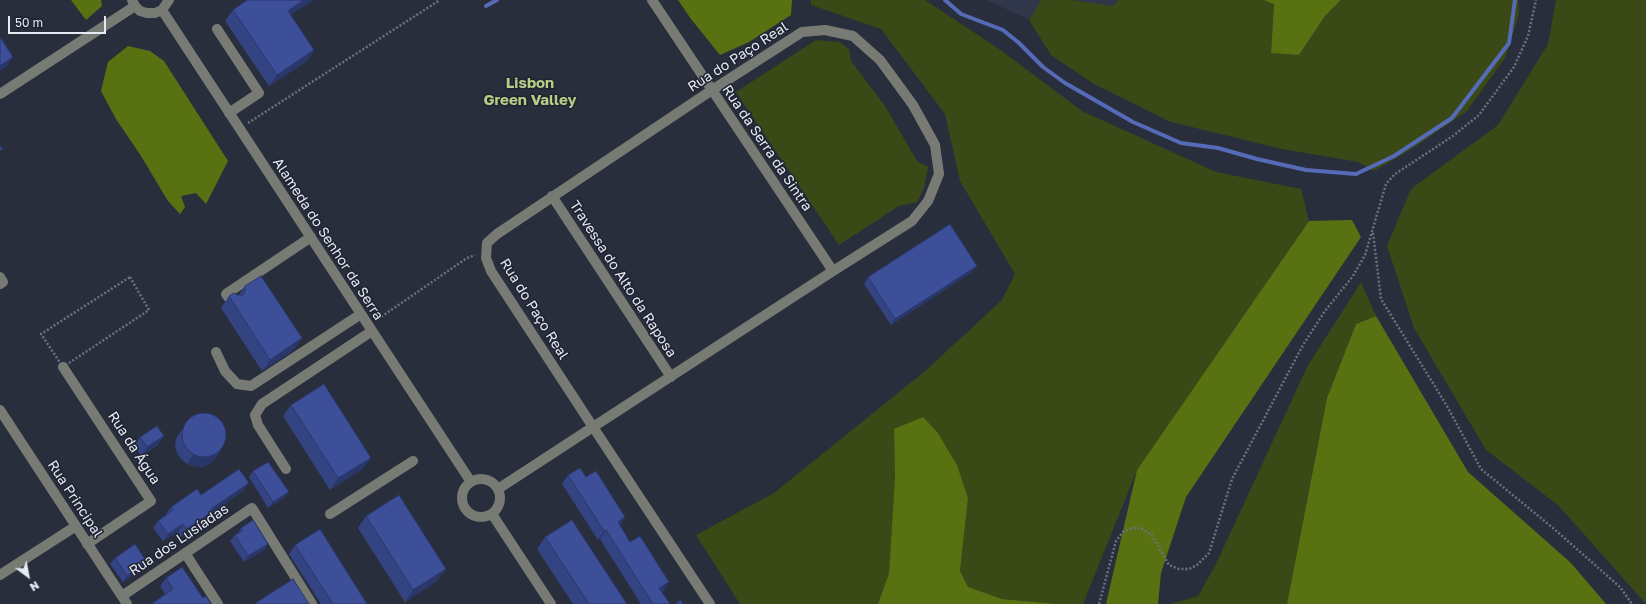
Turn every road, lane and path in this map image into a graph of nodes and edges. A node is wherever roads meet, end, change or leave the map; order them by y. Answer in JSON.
{"nodes":[{"id":1,"x":170,"y":0,"type":"edge"},
{"id":2,"x":440,"y":0,"type":"edge"},
{"id":3,"x":652,"y":0,"type":"edge"},
{"id":4,"x":1536,"y":0,"type":"edge"},
{"id":5,"x":133,"y":3,"type":"edge"},
{"id":6,"x":162,"y":10,"type":"junction"},
{"id":7,"x":217,"y":29,"type":"dead end"},
{"id":8,"x":712,"y":90,"type":"junction"},
{"id":9,"x":0,"y":94,"type":"edge"},
{"id":10,"x":229,"y":113,"type":"junction"},
{"id":11,"x":239,"y":128,"type":"junction"},
{"id":12,"x":552,"y":196,"type":"junction"},
{"id":13,"x":1372,"y":230,"type":"junction"},
{"id":14,"x":311,"y":237,"type":"junction"},
{"id":15,"x":486,"y":250,"type":"junction"},
{"id":16,"x":833,"y":271,"type":"junction"},
{"id":17,"x":0,"y":277,"type":"edge"},
{"id":18,"x":0,"y":284,"type":"edge"},
{"id":19,"x":231,"y":302,"type":"edge"},
{"id":20,"x":361,"y":314,"type":"junction"},
{"id":21,"x":370,"y":328,"type":"junction"},
{"id":22,"x":216,"y":352,"type":"dead end"},
{"id":23,"x":63,"y":367,"type":"junction"},
{"id":24,"x":671,"y":377,"type":"junction"},
{"id":25,"x":0,"y":410,"type":"edge"},
{"id":26,"x":593,"y":427,"type":"junction"},
{"id":27,"x":414,"y":461,"type":"dead end"},
{"id":28,"x":286,"y":469,"type":"dead end"},
{"id":29,"x":471,"y":482,"type":"junction"},
{"id":30,"x":498,"y":489,"type":"junction"},
{"id":31,"x":330,"y":514,"type":"dead end"},
{"id":32,"x":492,"y":514,"type":"junction"},
{"id":33,"x":76,"y":526,"type":"junction"},
{"id":34,"x":87,"y":544,"type":"junction"},
{"id":35,"x":185,"y":553,"type":"junction"},
{"id":36,"x":0,"y":575,"type":"edge"},
{"id":37,"x":124,"y":600,"type":"edge"},
{"id":38,"x":218,"y":604,"type":"edge"},
{"id":39,"x":312,"y":604,"type":"edge"},
{"id":40,"x":551,"y":604,"type":"edge"},
{"id":41,"x":710,"y":604,"type":"edge"},
{"id":42,"x":1099,"y":604,"type":"edge"},
{"id":43,"x":1632,"y":604,"type":"edge"}],
"edges":[{"from":1,"to":6,"type":"street"},
{"from":2,"to":11,"type":"path"},
{"from":3,"to":8,"type":"street","name":"Rua da Serra da Sintra"},
{"from":4,"to":13,"type":"path"},
{"from":5,"to":6,"type":"street"},
{"from":5,"to":9,"type":"street"},
{"from":6,"to":10,"type":"street","name":"Alameda do Senhor da Serra"},
{"from":7,"to":10,"type":"street"},
{"from":8,"to":12,"type":"street","name":"Rua do Paço Real"},
{"from":8,"to":16,"type":"street","name":"Rua da Serra da Sintra"},
{"from":8,"to":16,"type":"street","name":"Rua do Paço Real"},
{"from":10,"to":11,"type":"street","name":"Alameda do Senhor da Serra"},
{"from":11,"to":14,"type":"street","name":"Alameda do Senhor da Serra"},
{"from":12,"to":15,"type":"street","name":"Rua do Paço Real"},
{"from":12,"to":24,"type":"street","name":"Travessa do Alto da Raposa"},
{"from":13,"to":42,"type":"path"},
{"from":13,"to":43,"type":"path"},
{"from":14,"to":19,"type":"street"},
{"from":14,"to":20,"type":"street","name":"Alameda do Senhor da Serra"},
{"from":15,"to":21,"type":"path"},
{"from":15,"to":26,"type":"street","name":"Rua do Paço Real"},
{"from":16,"to":24,"type":"street","name":"Rua do Paço Real"},
{"from":17,"to":18,"type":"street"},
{"from":20,"to":21,"type":"street","name":"Alameda do Senhor da Serra"},
{"from":20,"to":22,"type":"street"},
{"from":21,"to":28,"type":"street"},
{"from":21,"to":29,"type":"street","name":"Alameda do Senhor da Serra"},
{"from":23,"to":23,"type":"path"},
{"from":23,"to":34,"type":"street","name":"Rua da Água"},
{"from":24,"to":26,"type":"street","name":"Rua do Paço Real"},
{"from":25,"to":33,"type":"street","name":"Rua Principal"},
{"from":26,"to":30,"type":"street","name":"Rua do Paço Real"},
{"from":26,"to":41,"type":"street","name":"Rua do Paço Real"},
{"from":27,"to":31,"type":"street"},
{"from":29,"to":30,"type":"street"},
{"from":29,"to":32,"type":"street"},
{"from":30,"to":32,"type":"street"},
{"from":32,"to":40,"type":"street"},
{"from":33,"to":34,"type":"street","name":"Rua Principal"},
{"from":33,"to":36,"type":"street"},
{"from":34,"to":37,"type":"street","name":"Rua Principal"},
{"from":35,"to":37,"type":"street","name":"Rua dos Lusíadas"},
{"from":35,"to":38,"type":"street"},
{"from":35,"to":39,"type":"street","name":"Rua dos Lusíadas"}]}
